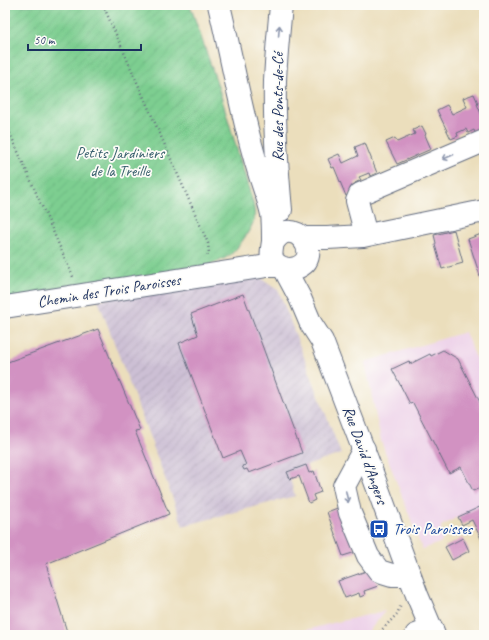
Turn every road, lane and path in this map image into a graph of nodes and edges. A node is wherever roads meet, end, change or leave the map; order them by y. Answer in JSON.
{"nodes":[{"id":1,"x":103,"y":5,"type":"edge"},
{"id":2,"x":219,"y":5,"type":"edge"},
{"id":3,"x":226,"y":5,"type":"edge"},
{"id":4,"x":281,"y":5,"type":"edge"},
{"id":5,"x":5,"y":122,"type":"edge"},
{"id":6,"x":484,"y":141,"type":"edge"},
{"id":7,"x":282,"y":210,"type":"junction"},
{"id":8,"x":484,"y":211,"type":"edge"},
{"id":9,"x":365,"y":235,"type":"junction"},
{"id":10,"x":272,"y":244,"type":"junction"},
{"id":11,"x":295,"y":254,"type":"junction"},
{"id":12,"x":208,"y":268,"type":"junction"},
{"id":13,"x":78,"y":284,"type":"junction"},
{"id":14,"x":5,"y":307,"type":"edge"},
{"id":15,"x":364,"y":449,"type":"junction"},
{"id":16,"x":410,"y":575,"type":"junction"},
{"id":17,"x":401,"y":600,"type":"dead end"},
{"id":18,"x":427,"y":633,"type":"edge"},
{"id":19,"x":377,"y":635,"type":"edge"}],
"edges":[{"from":1,"to":12,"type":"path"},
{"from":2,"to":10,"type":"main road"},
{"from":3,"to":7,"type":"main road","name":"Rue David d'Angers"},
{"from":7,"to":4,"type":"main road","name":"Rue des Ponts-de-Cé","one_way":true},
{"from":5,"to":13,"type":"path"},
{"from":6,"to":9,"type":"main road","one_way":true},
{"from":7,"to":11,"type":"main road","name":"Rue David d'Angers"},
{"from":8,"to":9,"type":"main road"},
{"from":9,"to":11,"type":"main road"},
{"from":10,"to":11,"type":"main road","name":"Chemin des Trois Paroisses"},
{"from":10,"to":12,"type":"main road","name":"Chemin des Trois Paroisses"},
{"from":11,"to":12,"type":"main road","name":"Chemin des Trois Paroisses"},
{"from":11,"to":15,"type":"main road","name":"Rue David d'Angers"},
{"from":12,"to":13,"type":"main road","name":"Chemin des Trois Paroisses"},
{"from":13,"to":14,"type":"main road","name":"Chemin des Trois Paroisses"},
{"from":15,"to":16,"type":"main road","name":"Rue David d'Angers"},
{"from":15,"to":16,"type":"main road","one_way":true},
{"from":16,"to":18,"type":"main road","name":"Rue David d'Angers"},
{"from":17,"to":19,"type":"path"}]}
